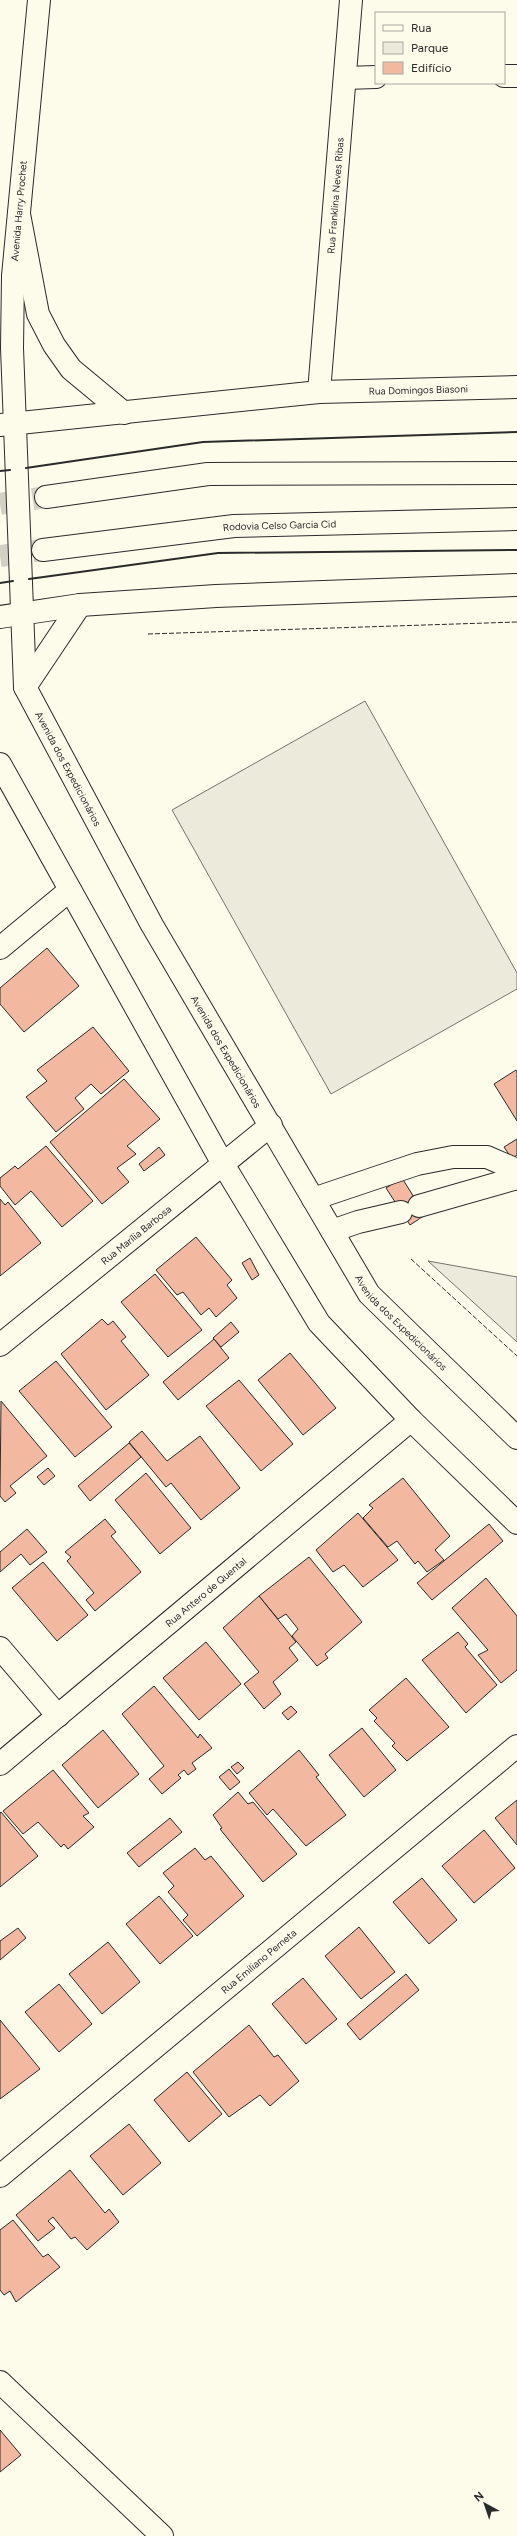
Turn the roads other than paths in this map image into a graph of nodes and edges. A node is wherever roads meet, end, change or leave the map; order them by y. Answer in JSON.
{"nodes":[{"id":1,"x":39,"y":0,"type":"edge"},
{"id":2,"x":351,"y":0,"type":"edge"},
{"id":3,"x":505,"y":76,"type":"edge"},
{"id":4,"x":517,"y":76,"type":"edge"},
{"id":5,"x":375,"y":77,"type":"edge"},
{"id":6,"x":345,"y":78,"type":"junction"},
{"id":7,"x":9,"y":213,"type":"edge"},
{"id":8,"x":517,"y":387,"type":"edge"},
{"id":9,"x":319,"y":392,"type":"junction"},
{"id":10,"x":124,"y":413,"type":"junction"},
{"id":11,"x":8,"y":424,"type":"edge"},
{"id":12,"x":517,"y":473,"type":"edge"},
{"id":13,"x":46,"y":498,"type":"tunnel mouth"},
{"id":14,"x":517,"y":519,"type":"edge"},
{"id":15,"x":42,"y":550,"type":"tunnel mouth"},
{"id":16,"x":517,"y":585,"type":"edge"},
{"id":17,"x":80,"y":605,"type":"junction"},
{"id":18,"x":22,"y":615,"type":"junction"},
{"id":19,"x":0,"y":617,"type":"edge"},
{"id":20,"x":25,"y":686,"type":"junction"},
{"id":21,"x":0,"y":764,"type":"edge"},
{"id":22,"x":70,"y":890,"type":"junction"},
{"id":23,"x":0,"y":948,"type":"edge"},
{"id":24,"x":271,"y":1125,"type":"junction"},
{"id":25,"x":223,"y":1164,"type":"junction"},
{"id":26,"x":517,"y":1170,"type":"edge"},
{"id":27,"x":517,"y":1178,"type":"edge"},
{"id":28,"x":313,"y":1199,"type":"junction"},
{"id":29,"x":332,"y":1232,"type":"junction"},
{"id":30,"x":0,"y":1345,"type":"edge"},
{"id":31,"x":411,"y":1420,"type":"junction"},
{"id":32,"x":517,"y":1438,"type":"edge"},
{"id":33,"x":517,"y":1523,"type":"edge"},
{"id":34,"x":0,"y":1648,"type":"edge"},
{"id":35,"x":58,"y":1716,"type":"junction"},
{"id":36,"x":517,"y":1746,"type":"edge"},
{"id":37,"x":0,"y":1764,"type":"edge"},
{"id":38,"x":0,"y":2176,"type":"edge"},
{"id":39,"x":0,"y":2382,"type":"edge"},
{"id":40,"x":162,"y":2536,"type":"edge"}],
"edges":[{"from":1,"to":7,"type":"main road","name":"Avenida Harry Prochet"},
{"from":2,"to":6,"type":"main road","name":"Rua Franklina Neves Ribas"},
{"from":3,"to":4,"type":"main road"},
{"from":5,"to":6,"type":"main road"},
{"from":6,"to":9,"type":"main road","name":"Rua Franklina Neves Ribas"},
{"from":7,"to":10,"type":"main road"},
{"from":7,"to":11,"type":"main road","name":"Avenida Harry Prochet"},
{"from":8,"to":9,"type":"main road","name":"Rua Domingos Biasoni"},
{"from":9,"to":10,"type":"main road"},
{"from":10,"to":11,"type":"main road"},
{"from":11,"to":18,"type":"main road","name":"Avenida Harry Prochet"},
{"from":12,"to":13,"type":"main road"},
{"from":14,"to":15,"type":"main road","name":"Rodovia Celso Garcia Cid"},
{"from":16,"to":17,"type":"main road"},
{"from":17,"to":18,"type":"main road"},
{"from":17,"to":20,"type":"main road"},
{"from":18,"to":19,"type":"main road"},
{"from":18,"to":20,"type":"main road","name":"Avenida dos Expedicionários"},
{"from":20,"to":24,"type":"main road","name":"Avenida dos Expedicionários"},
{"from":21,"to":22,"type":"main road"},
{"from":22,"to":23,"type":"main road"},
{"from":22,"to":25,"type":"main road"},
{"from":24,"to":25,"type":"main road","name":"Rua Marília Barbosa"},
{"from":24,"to":28,"type":"main road","name":"Avenida dos Expedicionários"},
{"from":25,"to":30,"type":"main road","name":"Rua Marília Barbosa"},
{"from":25,"to":31,"type":"main road"},
{"from":26,"to":28,"type":"main road"},
{"from":27,"to":29,"type":"main road"},
{"from":28,"to":29,"type":"main road","name":"Avenida dos Expedicionários"},
{"from":29,"to":32,"type":"main road","name":"Avenida dos Expedicionários"},
{"from":31,"to":33,"type":"main road"},
{"from":31,"to":35,"type":"main road","name":"Rua Antero de Quental"},
{"from":34,"to":35,"type":"main road"},
{"from":35,"to":37,"type":"main road","name":"Rua Antero de Quental"},
{"from":36,"to":38,"type":"main road","name":"Rua Emiliano Perneta"},
{"from":39,"to":40,"type":"main road"}]}
